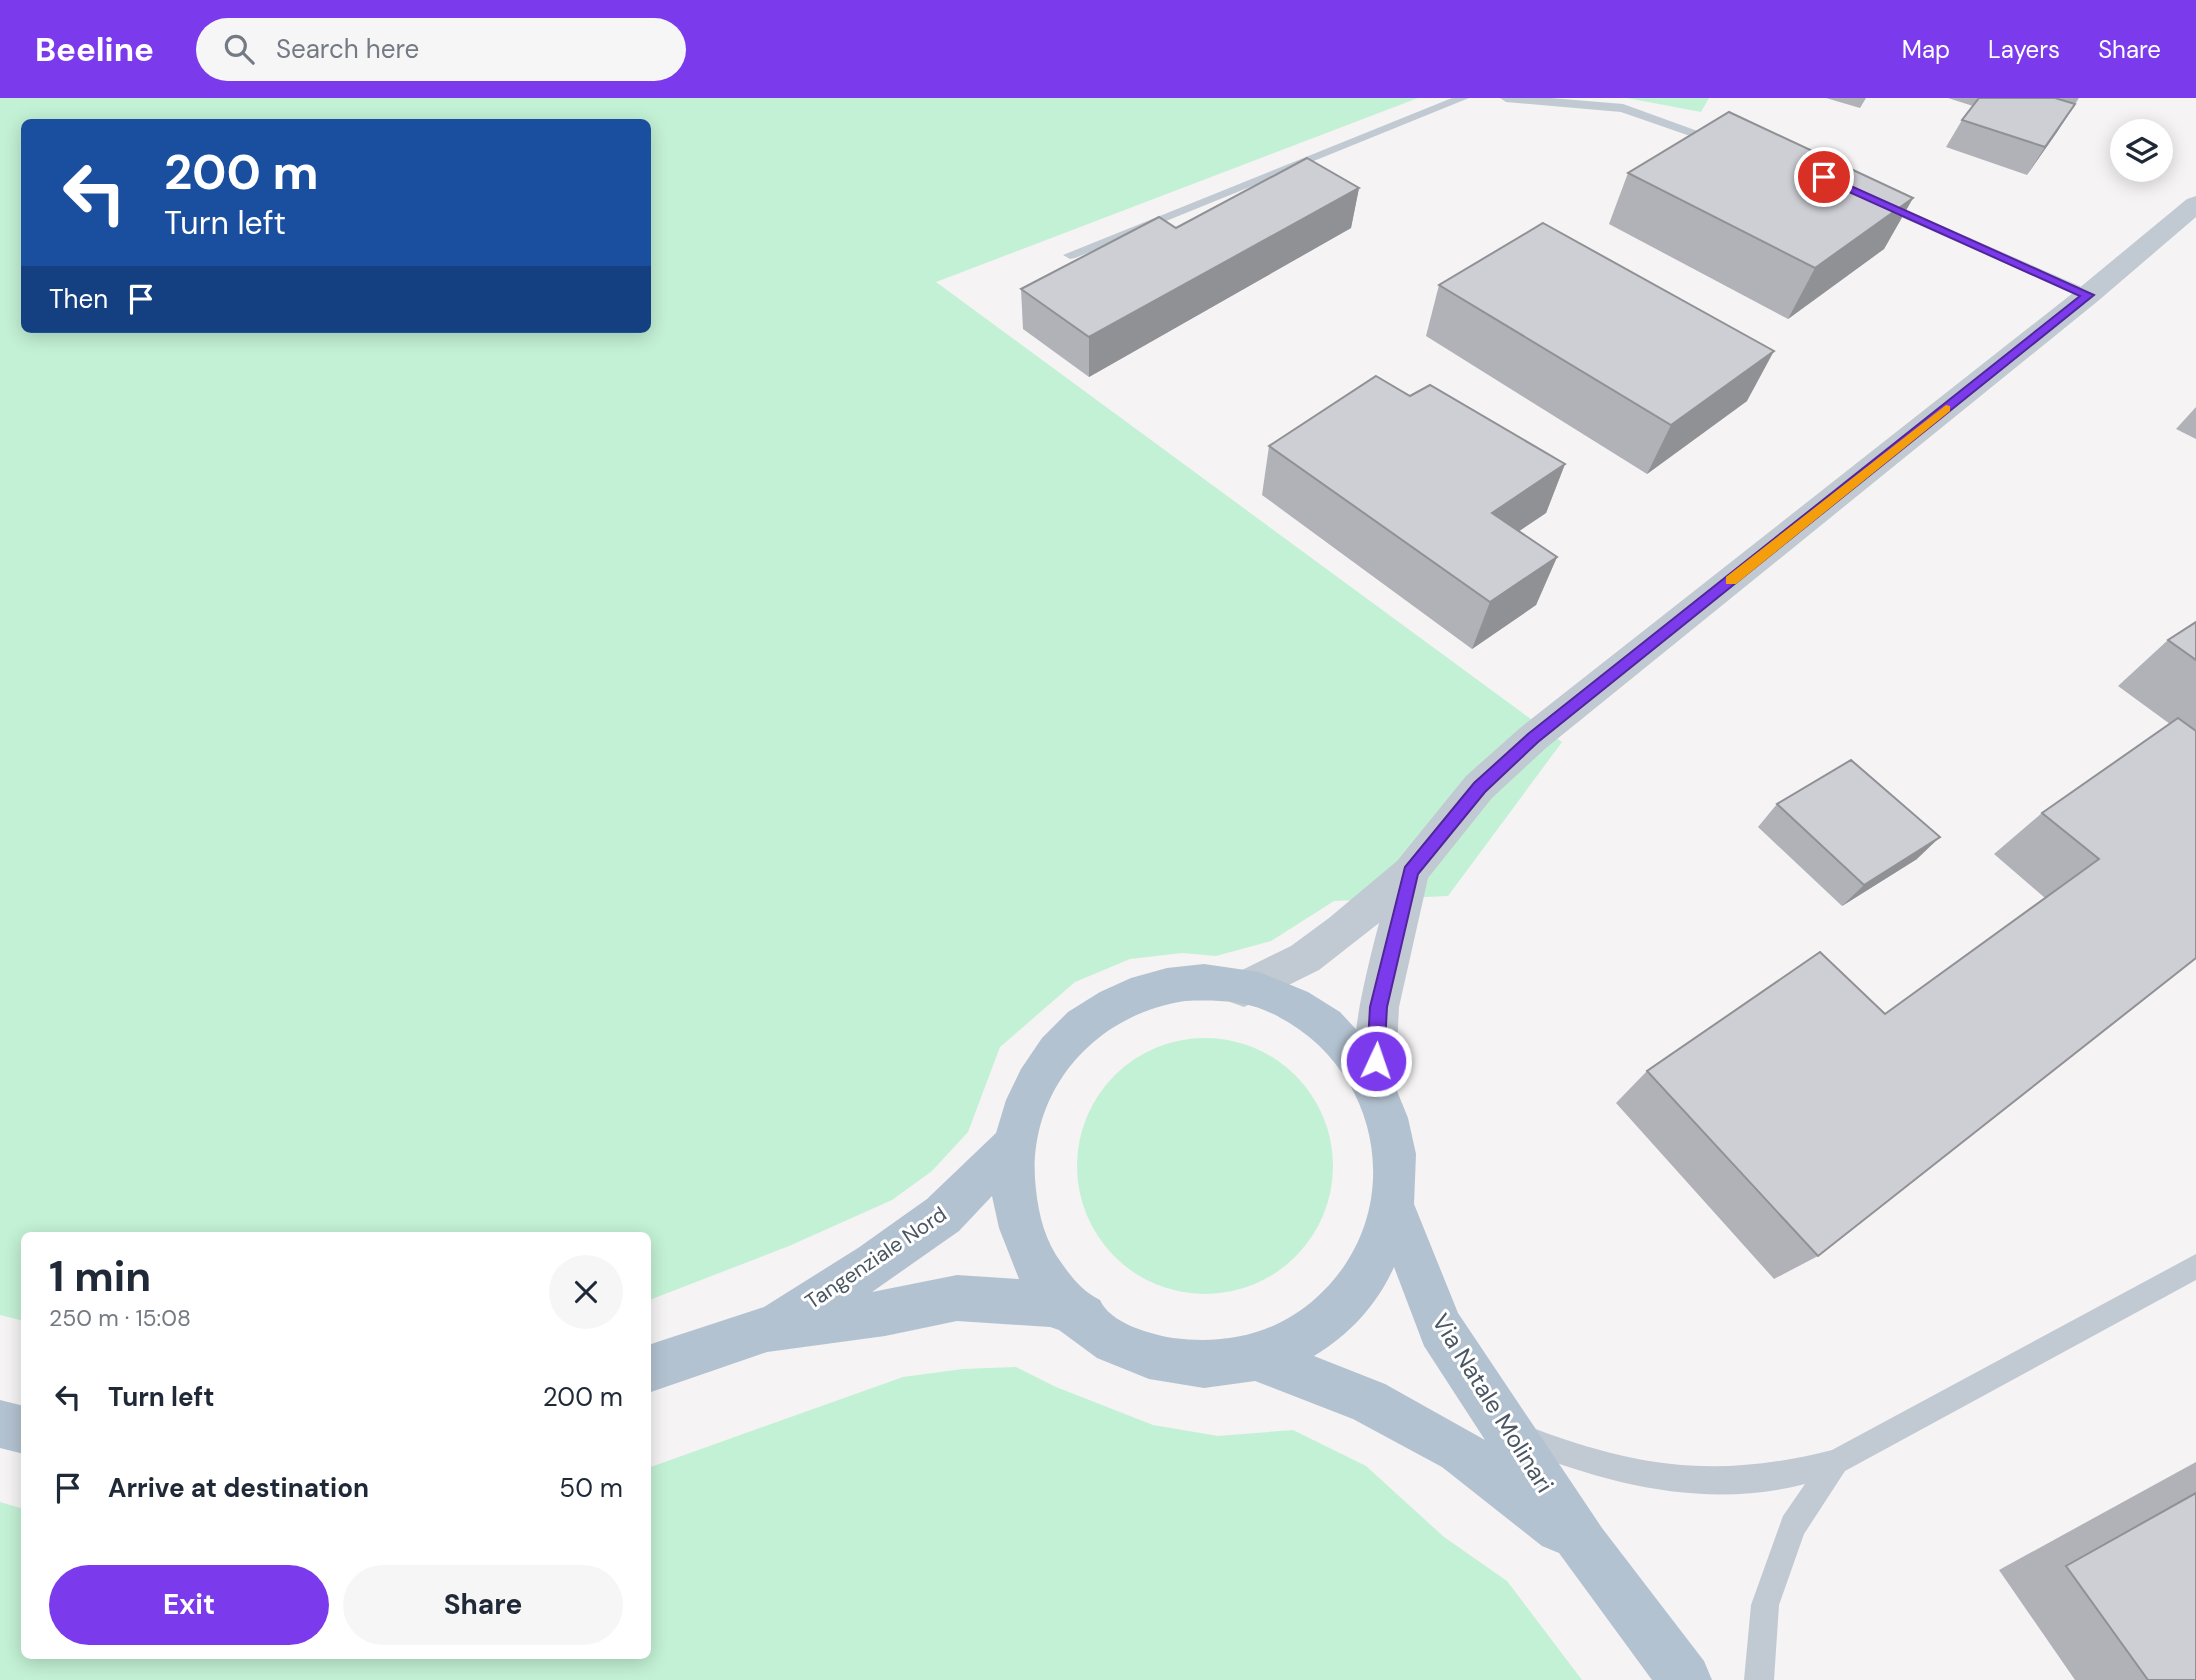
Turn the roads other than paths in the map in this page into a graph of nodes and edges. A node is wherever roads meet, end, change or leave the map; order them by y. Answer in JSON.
{"nodes":[{"id":1,"x":1464,"y":98,"type":"edge"},
{"id":2,"x":1506,"y":98,"type":"edge"},
{"id":3,"x":1736,"y":147,"type":"edge"},
{"id":4,"x":1861,"y":194,"type":"edge"},
{"id":5,"x":2196,"y":204,"type":"edge"},
{"id":6,"x":1070,"y":255,"type":"dead end"},
{"id":7,"x":2088,"y":295,"type":"junction"},
{"id":8,"x":1410,"y":872,"type":"junction"},
{"id":9,"x":1244,"y":989,"type":"junction"},
{"id":10,"x":1374,"y":1088,"type":"junction"},
{"id":11,"x":1009,"y":1149,"type":"junction"},
{"id":12,"x":1397,"y":1216,"type":"junction"},
{"id":13,"x":2196,"y":1266,"type":"edge"},
{"id":14,"x":1084,"y":1316,"type":"junction"},
{"id":15,"x":767,"y":1329,"type":"junction"},
{"id":16,"x":1258,"y":1358,"type":"junction"},
{"id":17,"x":651,"y":1368,"type":"edge"},
{"id":18,"x":0,"y":1424,"type":"edge"},
{"id":19,"x":21,"y":1429,"type":"edge"},
{"id":20,"x":1509,"y":1431,"type":"junction"},
{"id":21,"x":1836,"y":1462,"type":"junction"},
{"id":22,"x":1584,"y":1546,"type":"junction"},
{"id":23,"x":1685,"y":1680,"type":"edge"},
{"id":24,"x":1759,"y":1680,"type":"edge"}],
"edges":[{"from":1,"to":6,"type":"lane"},
{"from":2,"to":3,"type":"lane"},
{"from":4,"to":7,"type":"lane"},
{"from":5,"to":7,"type":"street"},
{"from":7,"to":8,"type":"street"},
{"from":8,"to":9,"type":"street"},
{"from":8,"to":10,"type":"street"},
{"from":9,"to":10,"type":"main road"},
{"from":9,"to":11,"type":"main road"},
{"from":10,"to":12,"type":"main road"},
{"from":11,"to":14,"type":"main road"},
{"from":11,"to":15,"type":"main road","name":"Tangenziale Nord"},
{"from":12,"to":16,"type":"main road"},
{"from":12,"to":20,"type":"main road","name":"Via Natale Molinari"},
{"from":13,"to":21,"type":"lane"},
{"from":14,"to":15,"type":"main road","name":"Tangenziale Nord"},
{"from":14,"to":16,"type":"main road"},
{"from":15,"to":17,"type":"main road","name":"Tangenziale Nord"},
{"from":16,"to":22,"type":"main road","name":"Via Natale Molinari"},
{"from":18,"to":19,"type":"main road"},
{"from":20,"to":21,"type":"lane"},
{"from":20,"to":22,"type":"main road","name":"Via Natale Molinari"},
{"from":21,"to":24,"type":"lane"},
{"from":22,"to":23,"type":"main road","name":"Via Natale Molinari"}]}
